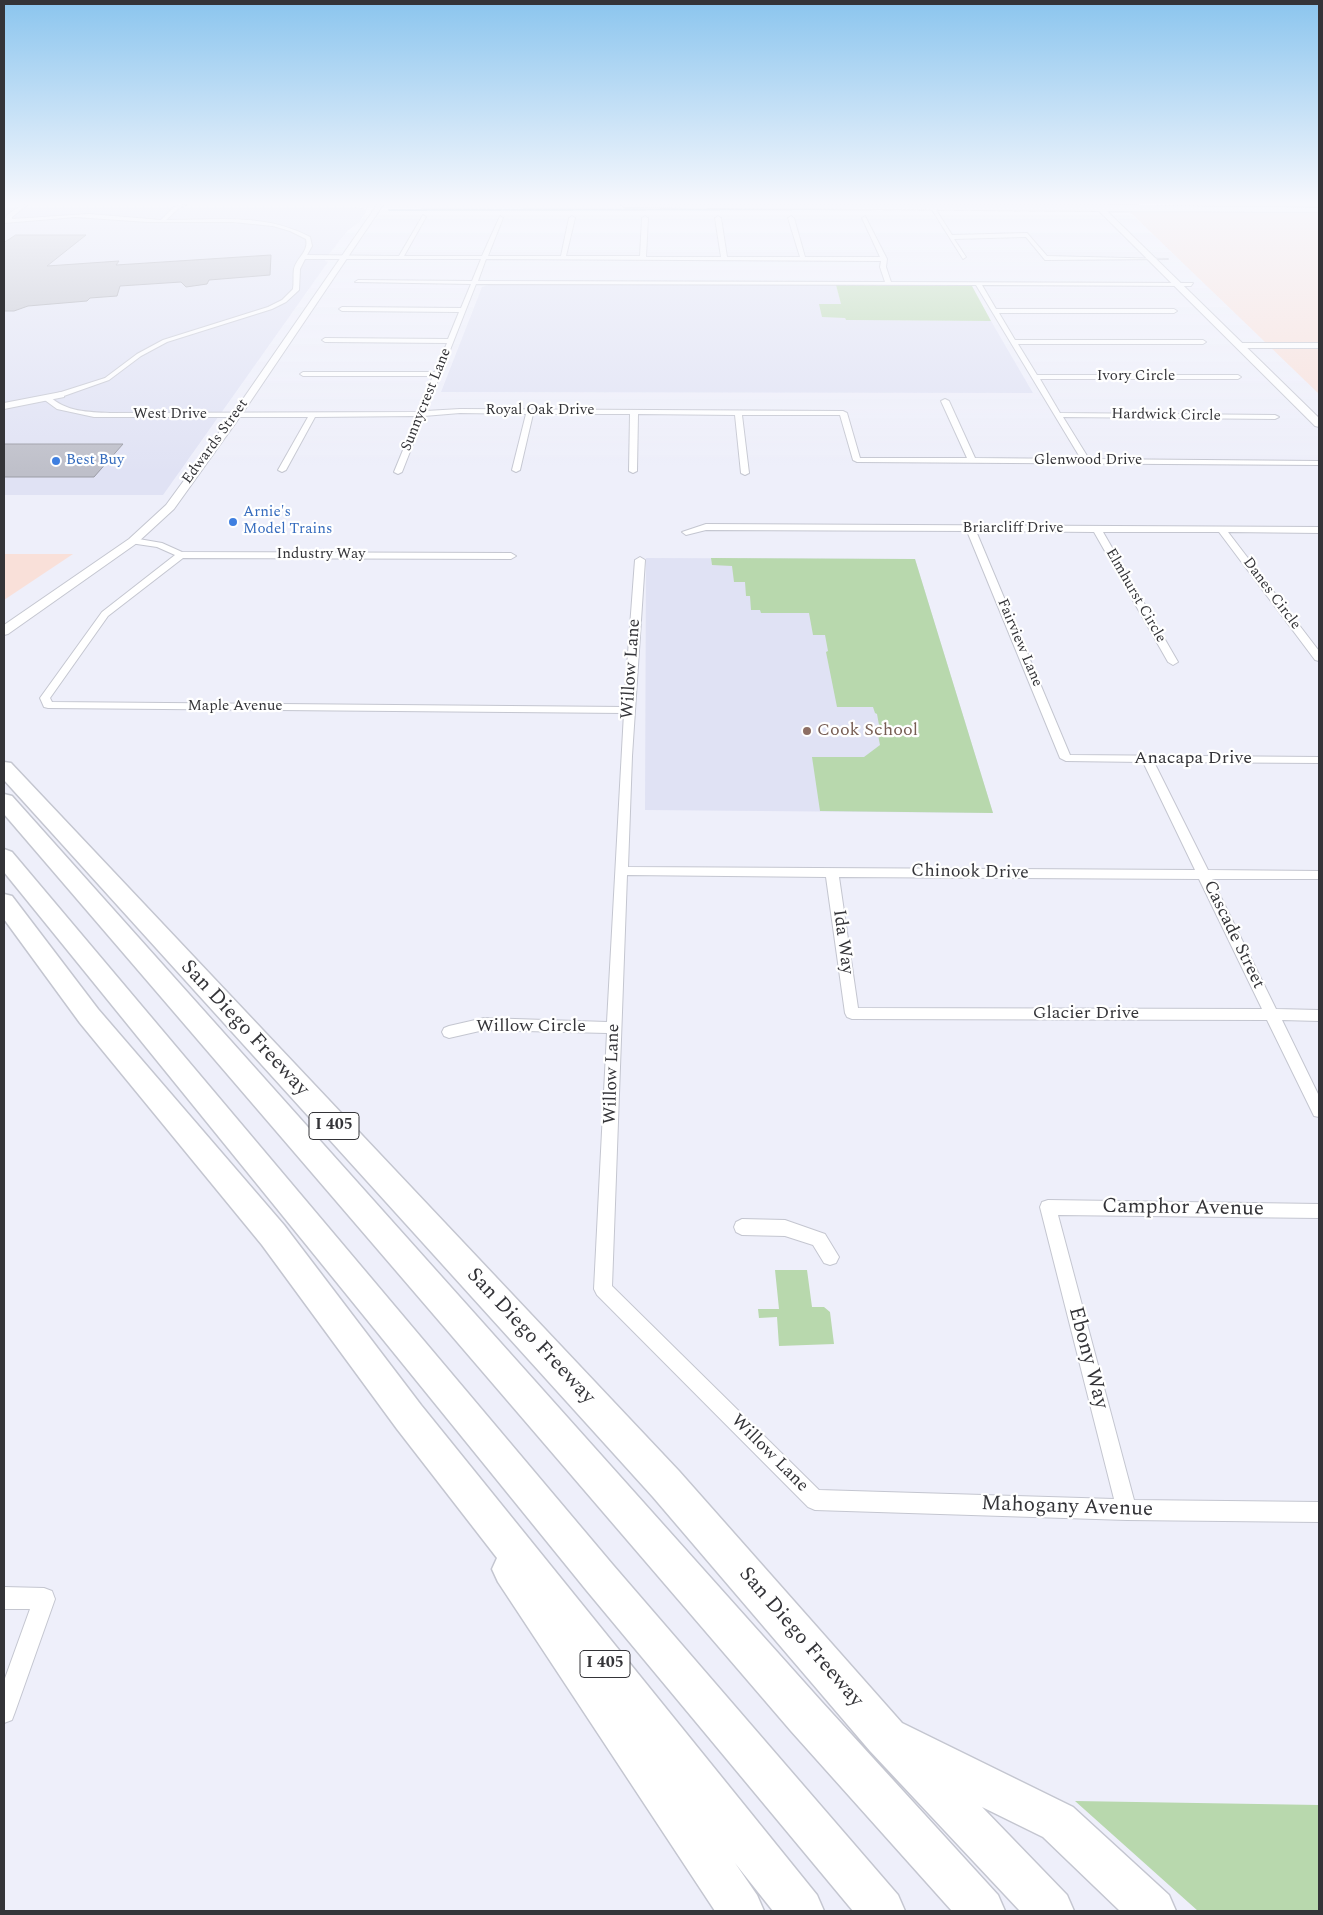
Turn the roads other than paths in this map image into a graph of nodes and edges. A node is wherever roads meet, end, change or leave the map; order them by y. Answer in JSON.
{"nodes":[{"id":1,"x":292,"y":294,"type":"edge"},
{"id":2,"x":318,"y":294,"type":"edge"},
{"id":3,"x":469,"y":294,"type":"edge"},
{"id":4,"x":984,"y":294,"type":"edge"},
{"id":5,"x":1188,"y":294,"type":"edge"},
{"id":6,"x":1202,"y":294,"type":"edge"},
{"id":7,"x":1217,"y":308,"type":"dead end"},
{"id":8,"x":342,"y":309,"type":"dead end"},
{"id":9,"x":463,"y":310,"type":"junction"},
{"id":10,"x":994,"y":311,"type":"junction"},
{"id":11,"x":1174,"y":311,"type":"dead end"},
{"id":12,"x":1244,"y":334,"type":"dead end"},
{"id":13,"x":325,"y":340,"type":"dead end"},
{"id":14,"x":450,"y":341,"type":"junction"},
{"id":15,"x":1013,"y":342,"type":"junction"},
{"id":16,"x":1203,"y":342,"type":"dead end"},
{"id":17,"x":1240,"y":346,"type":"junction"},
{"id":18,"x":1258,"y":346,"type":"junction"},
{"id":19,"x":1319,"y":346,"type":"edge"},
{"id":20,"x":1271,"y":359,"type":"dead end"},
{"id":21,"x":303,"y":374,"type":"dead end"},
{"id":22,"x":437,"y":374,"type":"junction"},
{"id":23,"x":1034,"y":377,"type":"junction"},
{"id":24,"x":1238,"y":377,"type":"dead end"},
{"id":25,"x":61,"y":395,"type":"junction"},
{"id":26,"x":46,"y":398,"type":"junction"},
{"id":27,"x":945,"y":401,"type":"dead end"},
{"id":28,"x":4,"y":406,"type":"edge"},
{"id":29,"x":530,"y":411,"type":"junction"},
{"id":30,"x":634,"y":412,"type":"junction"},
{"id":31,"x":738,"y":412,"type":"junction"},
{"id":32,"x":237,"y":414,"type":"junction"},
{"id":33,"x":313,"y":414,"type":"junction"},
{"id":34,"x":421,"y":414,"type":"junction"},
{"id":35,"x":1058,"y":415,"type":"junction"},
{"id":36,"x":1275,"y":417,"type":"dead end"},
{"id":37,"x":1319,"y":424,"type":"edge"},
{"id":38,"x":857,"y":460,"type":"joint"},
{"id":39,"x":972,"y":460,"type":"junction"},
{"id":40,"x":1086,"y":461,"type":"junction"},
{"id":41,"x":1319,"y":463,"type":"edge"},
{"id":42,"x":282,"y":470,"type":"dead end"},
{"id":43,"x":516,"y":470,"type":"dead end"},
{"id":44,"x":398,"y":472,"type":"dead end"},
{"id":45,"x":633,"y":472,"type":"dead end"},
{"id":46,"x":745,"y":473,"type":"dead end"},
{"id":47,"x":971,"y":528,"type":"junction"},
{"id":48,"x":1097,"y":529,"type":"junction"},
{"id":49,"x":1222,"y":530,"type":"junction"},
{"id":50,"x":1319,"y":530,"type":"edge"},
{"id":51,"x":686,"y":532,"type":"dead end"},
{"id":52,"x":133,"y":541,"type":"junction"},
{"id":53,"x":181,"y":555,"type":"junction"},
{"id":54,"x":511,"y":556,"type":"dead end"},
{"id":55,"x":640,"y":560,"type":"dead end"},
{"id":56,"x":4,"y":631,"type":"edge"},
{"id":57,"x":1319,"y":658,"type":"edge"},
{"id":58,"x":1173,"y":662,"type":"dead end"},
{"id":59,"x":630,"y":710,"type":"junction"},
{"id":60,"x":1066,"y":758,"type":"joint"},
{"id":61,"x":1147,"y":759,"type":"junction"},
{"id":62,"x":1319,"y":760,"type":"edge"},
{"id":63,"x":4,"y":768,"type":"edge"},
{"id":64,"x":4,"y":801,"type":"edge"},
{"id":65,"x":4,"y":857,"type":"edge"},
{"id":66,"x":622,"y":871,"type":"junction"},
{"id":67,"x":832,"y":872,"type":"junction"},
{"id":68,"x":1204,"y":875,"type":"junction"},
{"id":69,"x":1319,"y":875,"type":"edge"},
{"id":70,"x":4,"y":902,"type":"edge"},
{"id":71,"x":852,"y":1012,"type":"joint"},
{"id":72,"x":1272,"y":1015,"type":"junction"},
{"id":73,"x":1319,"y":1015,"type":"edge"},
{"id":74,"x":614,"y":1028,"type":"junction"},
{"id":75,"x":449,"y":1032,"type":"dead end"},
{"id":76,"x":1319,"y":1111,"type":"edge"},
{"id":77,"x":1048,"y":1207,"type":"joint"},
{"id":78,"x":1319,"y":1212,"type":"edge"},
{"id":79,"x":742,"y":1227,"type":"dead end"},
{"id":80,"x":830,"y":1256,"type":"dead end"},
{"id":81,"x":409,"y":1417,"type":"junction"},
{"id":82,"x":815,"y":1500,"type":"joint"},
{"id":83,"x":1127,"y":1510,"type":"junction"},
{"id":84,"x":1319,"y":1512,"type":"edge"},
{"id":85,"x":4,"y":1598,"type":"edge"},
{"id":86,"x":4,"y":1712,"type":"edge"},
{"id":87,"x":885,"y":1736,"type":"junction"},
{"id":88,"x":741,"y":1911,"type":"edge"},
{"id":89,"x":801,"y":1911,"type":"edge"},
{"id":90,"x":882,"y":1911,"type":"edge"},
{"id":91,"x":982,"y":1911,"type":"edge"},
{"id":92,"x":1051,"y":1911,"type":"edge"},
{"id":93,"x":1153,"y":1911,"type":"edge"}],
"edges":[{"from":1,"to":25,"type":"street"},
{"from":2,"to":32,"type":"street","name":"Edwards Street"},
{"from":3,"to":9,"type":"street","name":"Sunnycrest Lane"},
{"from":4,"to":10,"type":"street"},
{"from":5,"to":17,"type":"main road"},
{"from":6,"to":7,"type":"main road"},
{"from":8,"to":9,"type":"street"},
{"from":9,"to":14,"type":"street","name":"Sunnycrest Lane"},
{"from":10,"to":11,"type":"street"},
{"from":10,"to":15,"type":"street"},
{"from":12,"to":18,"type":"main road"},
{"from":13,"to":14,"type":"street"},
{"from":14,"to":22,"type":"street","name":"Sunnycrest Lane"},
{"from":15,"to":16,"type":"street"},
{"from":15,"to":23,"type":"street"},
{"from":17,"to":18,"type":"street"},
{"from":17,"to":37,"type":"main road"},
{"from":18,"to":19,"type":"street"},
{"from":18,"to":20,"type":"main road"},
{"from":21,"to":22,"type":"street"},
{"from":22,"to":34,"type":"street","name":"Sunnycrest Lane"},
{"from":23,"to":24,"type":"street","name":"Ivory Circle"},
{"from":23,"to":35,"type":"street"},
{"from":25,"to":26,"type":"street"},
{"from":25,"to":32,"type":"street","name":"West Drive"},
{"from":26,"to":28,"type":"street"},
{"from":26,"to":32,"type":"street","name":"West Drive"},
{"from":27,"to":39,"type":"street"},
{"from":29,"to":30,"type":"street","name":"Royal Oak Drive"},
{"from":29,"to":34,"type":"street","name":"Royal Oak Drive"},
{"from":29,"to":43,"type":"street"},
{"from":30,"to":31,"type":"street","name":"Royal Oak Drive"},
{"from":30,"to":45,"type":"street"},
{"from":31,"to":38,"type":"street","name":"Royal Oak Drive"},
{"from":31,"to":46,"type":"street"},
{"from":32,"to":33,"type":"street","name":"Royal Oak Drive"},
{"from":32,"to":52,"type":"street","name":"Edwards Street"},
{"from":33,"to":34,"type":"street","name":"Royal Oak Drive"},
{"from":33,"to":42,"type":"street"},
{"from":34,"to":44,"type":"street","name":"Sunnycrest Lane"},
{"from":35,"to":36,"type":"street","name":"Hardwick Circle"},
{"from":35,"to":40,"type":"street"},
{"from":38,"to":39,"type":"street","name":"Glenwood Drive"},
{"from":39,"to":40,"type":"street","name":"Glenwood Drive"},
{"from":40,"to":41,"type":"street","name":"Glenwood Drive"},
{"from":47,"to":48,"type":"street","name":"Briarcliff Drive"},
{"from":47,"to":51,"type":"street","name":"Briarcliff Drive"},
{"from":47,"to":60,"type":"street","name":"Fairview Lane"},
{"from":48,"to":49,"type":"street","name":"Briarcliff Drive"},
{"from":48,"to":58,"type":"street","name":"Elmhurst Circle"},
{"from":49,"to":50,"type":"street","name":"Briarcliff Drive"},
{"from":49,"to":57,"type":"street","name":"Danes Circle"},
{"from":52,"to":53,"type":"street","name":"Industry Way"},
{"from":52,"to":56,"type":"street","name":"Edwards Street"},
{"from":53,"to":54,"type":"street","name":"Industry Way"},
{"from":53,"to":59,"type":"street","name":"Maple Avenue"},
{"from":55,"to":59,"type":"street","name":"Willow Lane"},
{"from":59,"to":66,"type":"street","name":"Willow Lane"},
{"from":60,"to":61,"type":"street","name":"Anacapa Drive"},
{"from":61,"to":62,"type":"street","name":"Anacapa Drive"},
{"from":61,"to":68,"type":"street","name":"Cascade Street"},
{"from":63,"to":87,"type":"highway","name":"San Diego Freeway","number":"I 405"},
{"from":64,"to":91,"type":"highway"},
{"from":65,"to":90,"type":"highway"},
{"from":66,"to":67,"type":"street","name":"Chinook Drive"},
{"from":66,"to":74,"type":"street","name":"Willow Lane"},
{"from":67,"to":68,"type":"street","name":"Chinook Drive"},
{"from":67,"to":71,"type":"street","name":"Ida Way"},
{"from":68,"to":69,"type":"street","name":"Chinook Drive"},
{"from":68,"to":72,"type":"street","name":"Cascade Street"},
{"from":70,"to":81,"type":"highway","number":"I 405"},
{"from":71,"to":72,"type":"street","name":"Glacier Drive"},
{"from":72,"to":73,"type":"street","name":"Glacier Drive"},
{"from":72,"to":76,"type":"street","name":"Cascade Street"},
{"from":74,"to":75,"type":"street","name":"Willow Circle"},
{"from":74,"to":82,"type":"street","name":"Willow Lane"},
{"from":77,"to":78,"type":"street","name":"Camphor Avenue"},
{"from":77,"to":83,"type":"street","name":"Ebony Way"},
{"from":79,"to":80,"type":"street"},
{"from":81,"to":88,"type":"highway"},
{"from":81,"to":89,"type":"highway","number":"I 405"},
{"from":82,"to":83,"type":"street","name":"Mahogany Avenue"},
{"from":83,"to":84,"type":"street","name":"Mahogany Avenue"},
{"from":85,"to":86,"type":"street"},
{"from":87,"to":92,"type":"highway","name":"San Diego Freeway","number":"I 405"},
{"from":87,"to":93,"type":"highway"}]}
